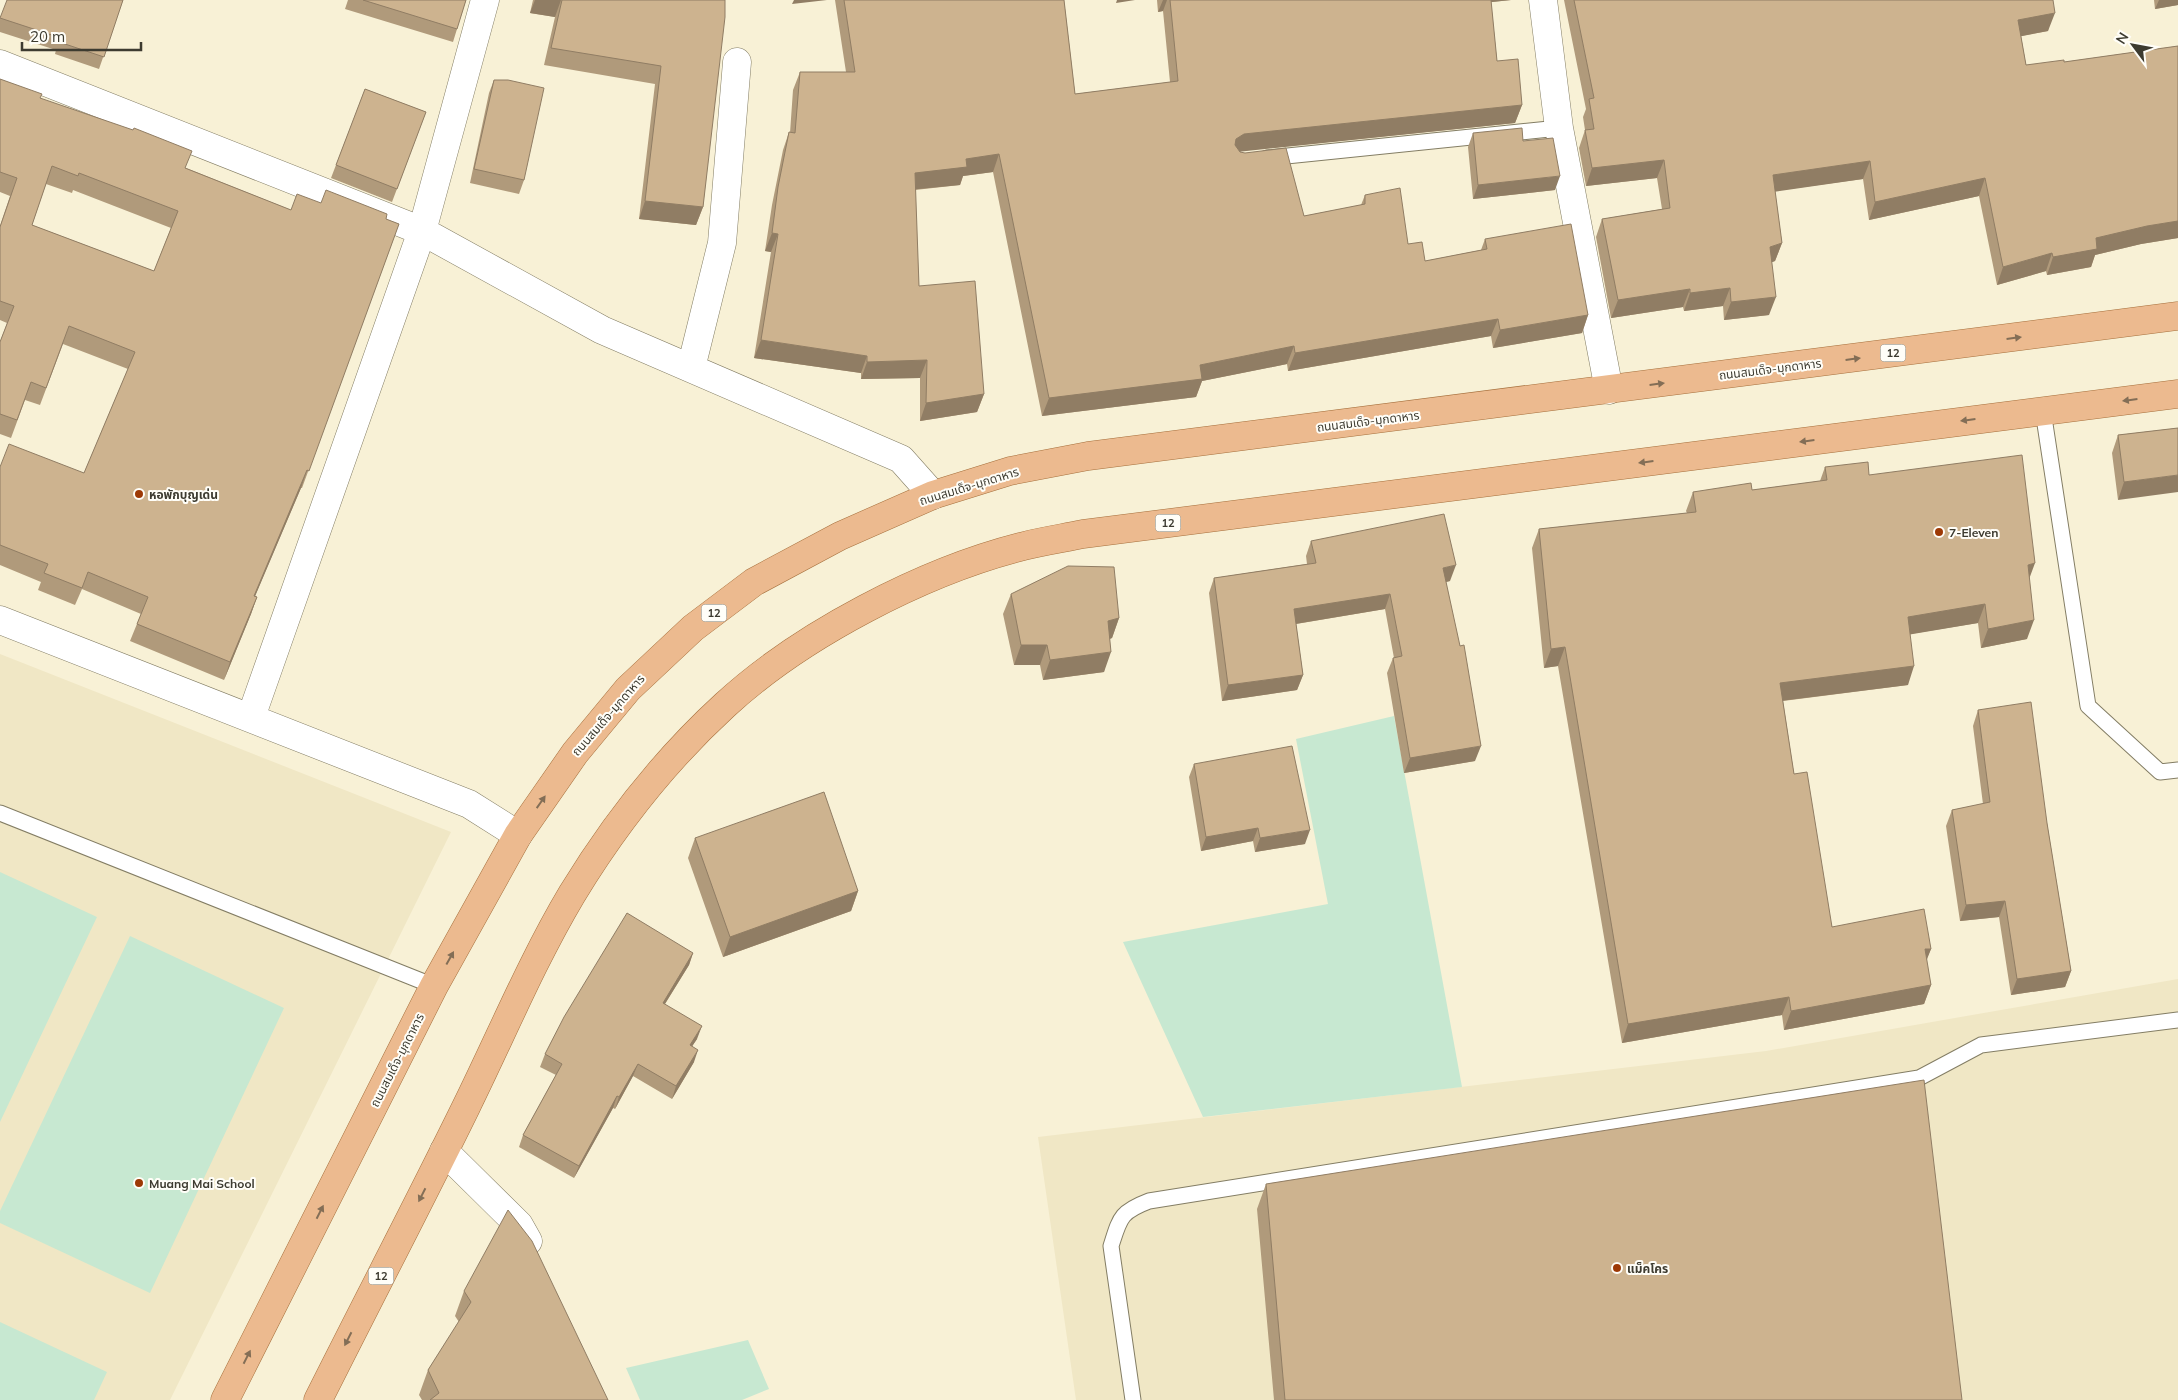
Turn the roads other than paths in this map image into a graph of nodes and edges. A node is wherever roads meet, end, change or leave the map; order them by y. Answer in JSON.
{"nodes":[{"id":1,"x":485,"y":0,"type":"edge"},
{"id":2,"x":1543,"y":0,"type":"edge"},
{"id":3,"x":737,"y":62,"type":"dead end"},
{"id":4,"x":0,"y":64,"type":"edge"},
{"id":5,"x":1559,"y":128,"type":"junction"},
{"id":6,"x":1248,"y":160,"type":"edge"},
{"id":7,"x":422,"y":231,"type":"junction"},
{"id":8,"x":2178,"y":316,"type":"edge"},
{"id":9,"x":691,"y":368,"type":"junction"},
{"id":10,"x":1609,"y":390,"type":"junction"},
{"id":11,"x":2178,"y":394,"type":"edge"},
{"id":12,"x":2044,"y":411,"type":"junction"},
{"id":13,"x":933,"y":495,"type":"junction"},
{"id":14,"x":0,"y":620,"type":"edge"},
{"id":15,"x":251,"y":717,"type":"junction"},
{"id":16,"x":2178,"y":770,"type":"edge"},
{"id":17,"x":0,"y":813,"type":"edge"},
{"id":18,"x":518,"y":836,"type":"junction"},
{"id":19,"x":434,"y":986,"type":"junction"},
{"id":20,"x":2178,"y":1020,"type":"edge"},
{"id":21,"x":444,"y":1151,"type":"junction"},
{"id":22,"x":541,"y":1267,"type":"edge"},
{"id":23,"x":225,"y":1400,"type":"edge"},
{"id":24,"x":318,"y":1400,"type":"edge"},
{"id":25,"x":1133,"y":1400,"type":"edge"}],
"edges":[{"from":1,"to":7,"type":"street"},
{"from":2,"to":5,"type":"street"},
{"from":3,"to":9,"type":"street"},
{"from":4,"to":7,"type":"street"},
{"from":5,"to":6,"type":"lane"},
{"from":5,"to":10,"type":"street"},
{"from":7,"to":9,"type":"street"},
{"from":7,"to":15,"type":"street"},
{"from":10,"to":8,"type":"main road","name":"ถนนสมเด็จ-มุกดาหาร","number":"12","one_way":true},
{"from":9,"to":13,"type":"street"},
{"from":10,"to":13,"type":"main road","name":"ถนนสมเด็จ-มุกดาหาร","number":"12"},
{"from":11,"to":12,"type":"main road","number":"12","one_way":true},
{"from":12,"to":16,"type":"lane"},
{"from":12,"to":21,"type":"main road","number":"12","one_way":true},
{"from":18,"to":13,"type":"main road","name":"ถนนสมเด็จ-มุกดาหาร","number":"12","one_way":true},
{"from":14,"to":15,"type":"street"},
{"from":15,"to":18,"type":"street"},
{"from":17,"to":19,"type":"lane"},
{"from":19,"to":18,"type":"main road","name":"ถนนสมเด็จ-มุกดาหาร","number":"12","one_way":true},
{"from":23,"to":19,"type":"main road","name":"ถนนสมเด็จ-มุกดาหาร","number":"12","one_way":true},
{"from":20,"to":25,"type":"lane"},
{"from":21,"to":22,"type":"street"},
{"from":21,"to":24,"type":"main road","number":"12","one_way":true}]}
